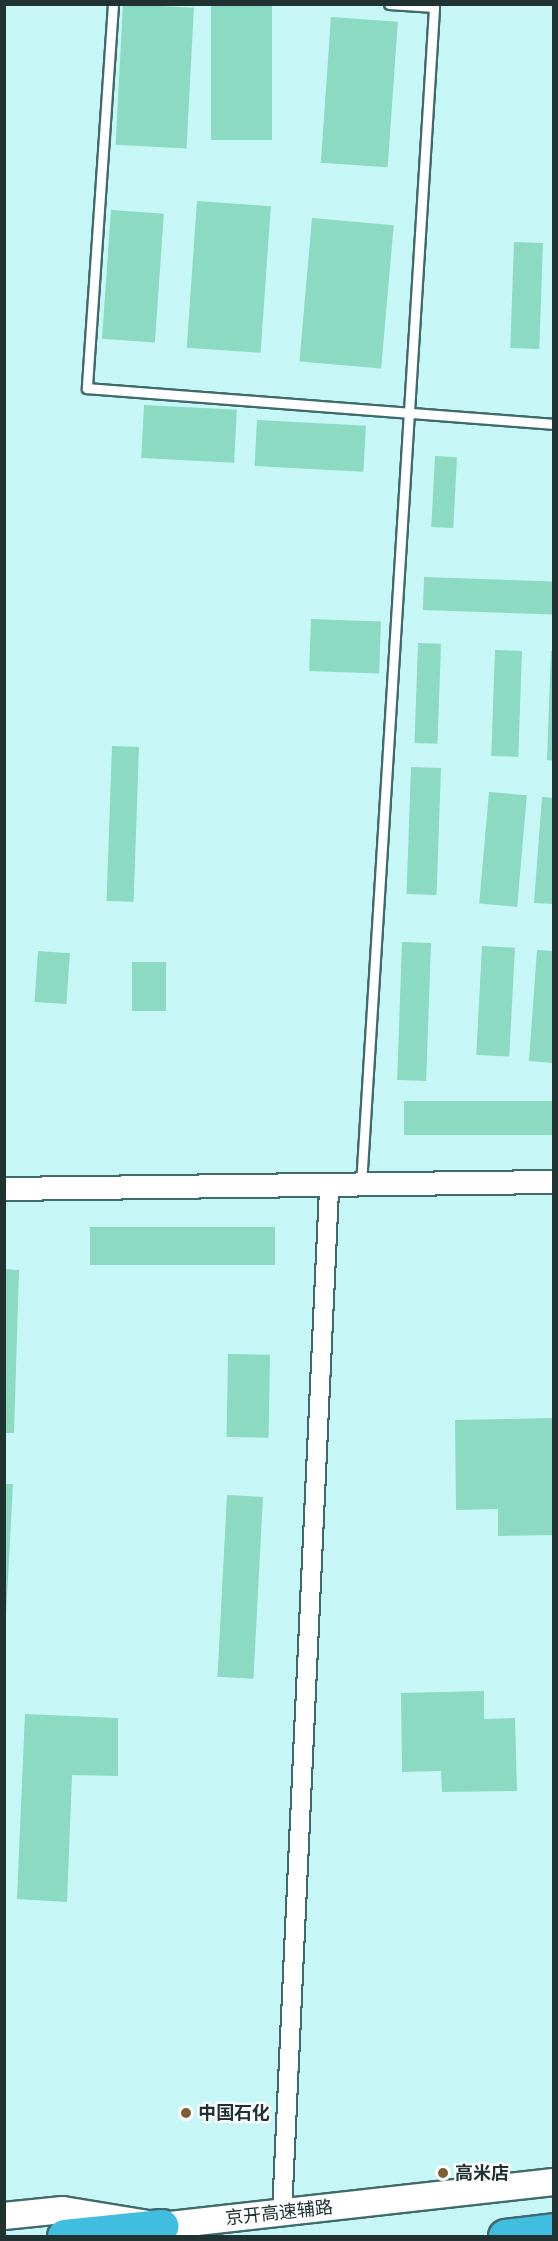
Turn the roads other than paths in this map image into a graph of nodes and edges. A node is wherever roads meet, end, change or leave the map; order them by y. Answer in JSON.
{"nodes":[{"id":1,"x":113,"y":4,"type":"edge"},
{"id":2,"x":389,"y":4,"type":"edge"},
{"id":3,"x":409,"y":413,"type":"junction"},
{"id":4,"x":554,"y":424,"type":"edge"},
{"id":5,"x":554,"y":1182,"type":"edge"},
{"id":6,"x":361,"y":1187,"type":"junction"},
{"id":7,"x":329,"y":1188,"type":"junction"},
{"id":8,"x":4,"y":1189,"type":"edge"},
{"id":9,"x":554,"y":2182,"type":"edge"},
{"id":10,"x":282,"y":2213,"type":"junction"},
{"id":11,"x":4,"y":2216,"type":"edge"},
{"id":12,"x":161,"y":2226,"type":"junction"},
{"id":13,"x":554,"y":2230,"type":"edge"},
{"id":14,"x":64,"y":2236,"type":"edge"},
{"id":15,"x":505,"y":2236,"type":"edge"}],
"edges":[{"from":1,"to":3,"type":"lane"},
{"from":2,"to":3,"type":"lane"},
{"from":3,"to":4,"type":"lane"},
{"from":3,"to":6,"type":"lane"},
{"from":5,"to":6,"type":"street"},
{"from":6,"to":7,"type":"street"},
{"from":7,"to":8,"type":"street"},
{"from":7,"to":10,"type":"street"},
{"from":9,"to":10,"type":"main road","name":"京开高速辅路"},
{"from":10,"to":12,"type":"main road","name":"京开高速辅路"},
{"from":11,"to":12,"type":"main road","name":"京开高速辅路"},
{"from":12,"to":14,"type":"highway"},
{"from":13,"to":15,"type":"highway"}]}
